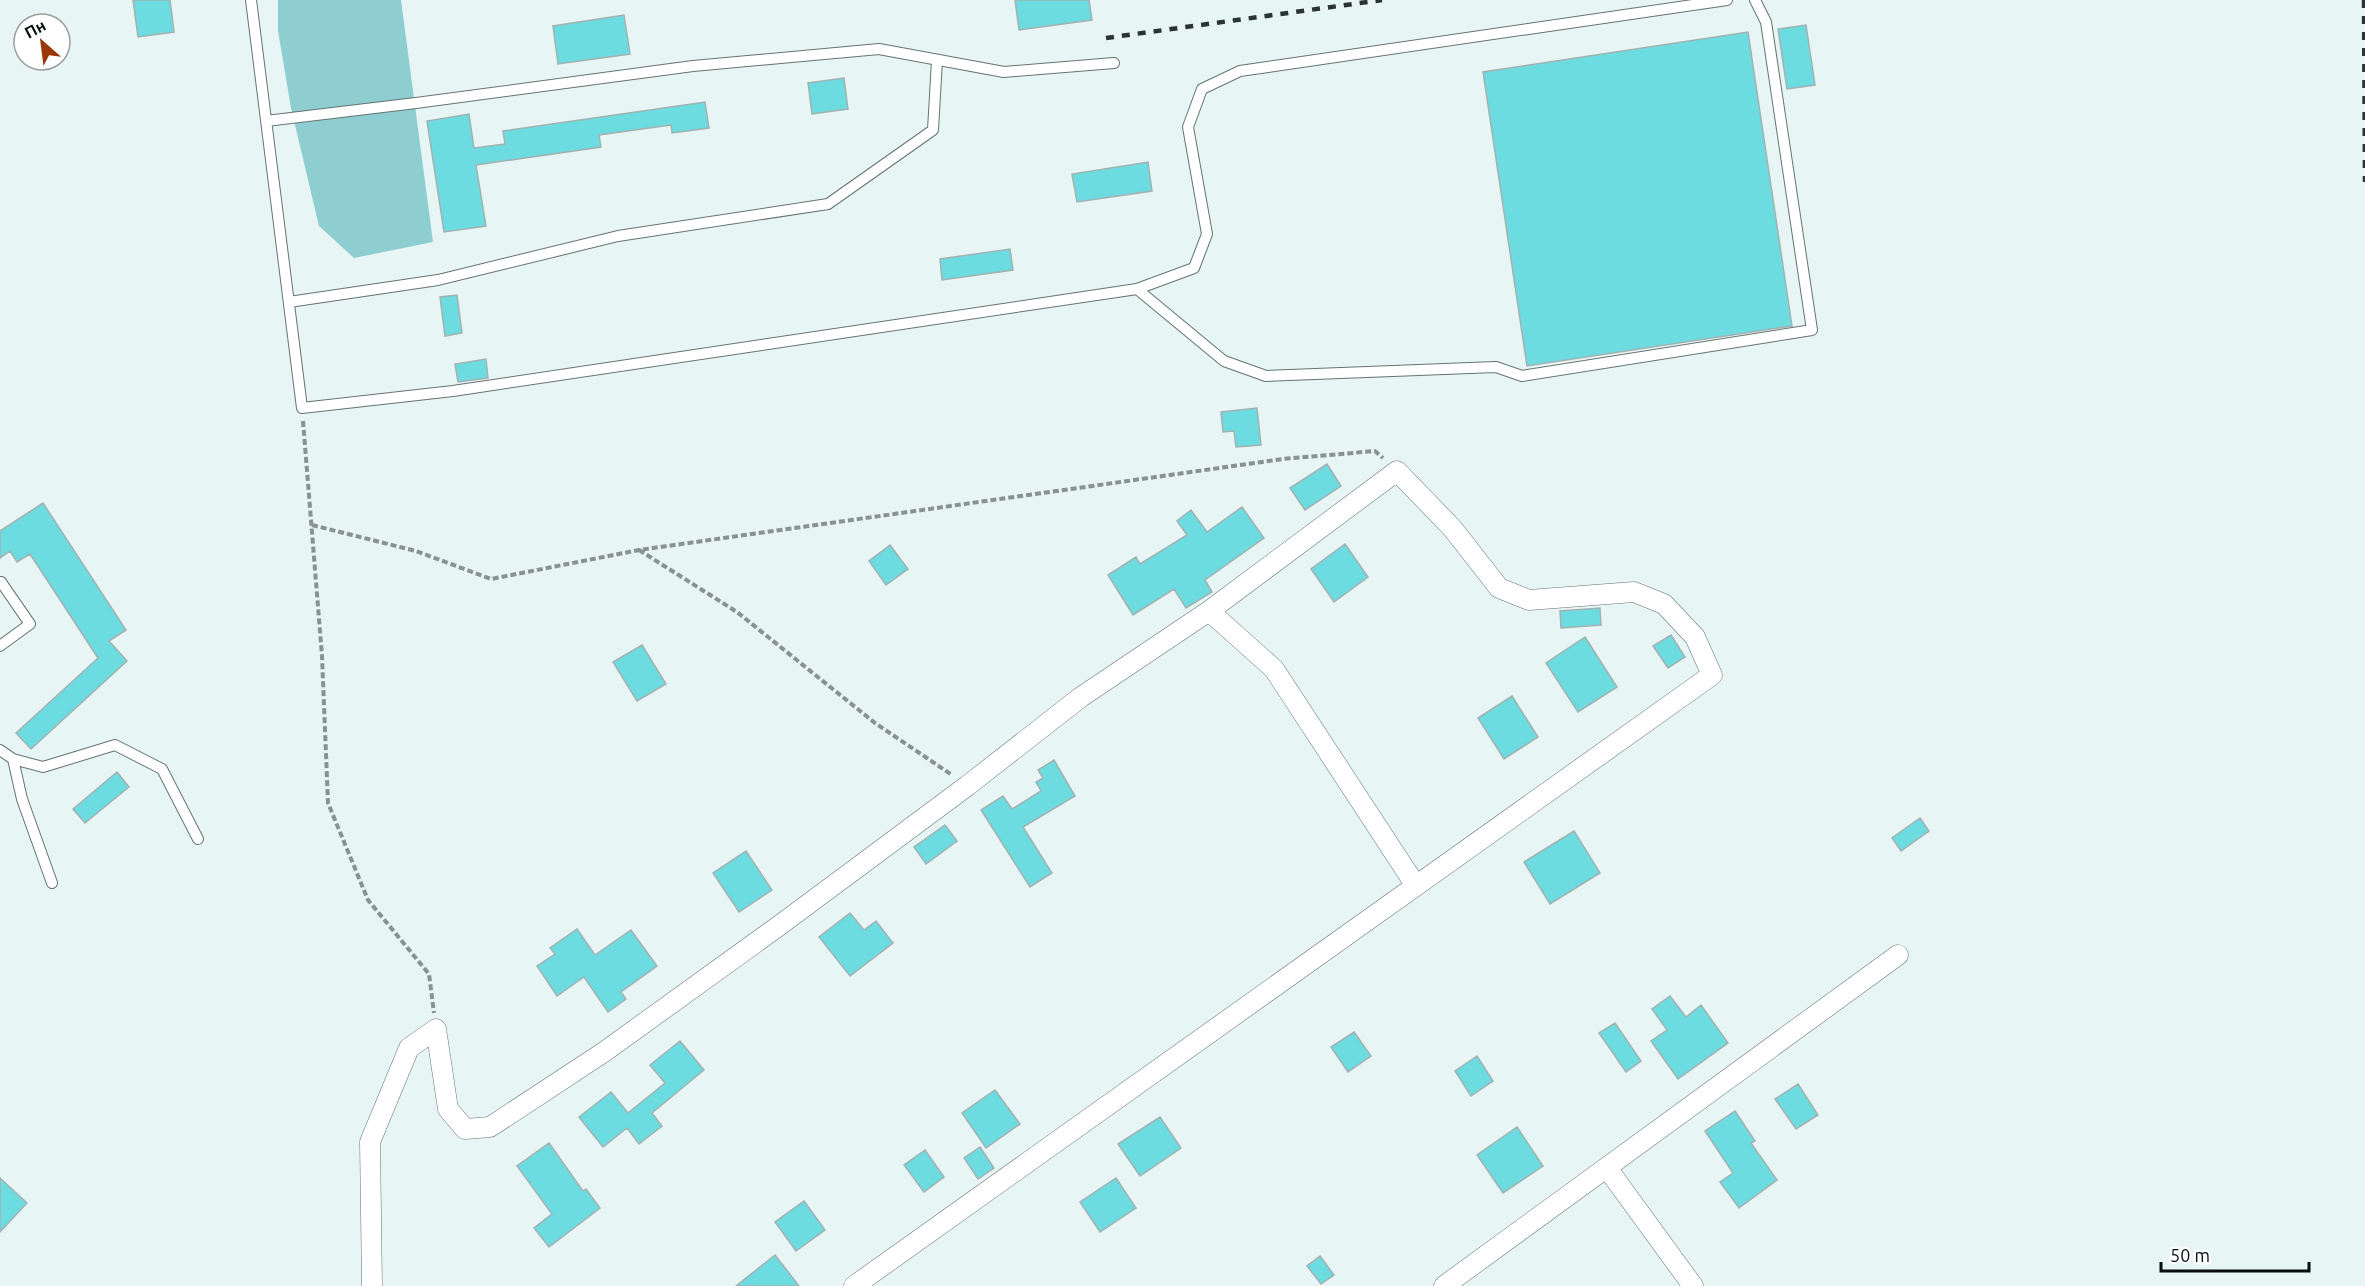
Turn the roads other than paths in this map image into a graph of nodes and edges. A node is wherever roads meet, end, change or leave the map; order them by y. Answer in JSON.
{"nodes":[{"id":1,"x":251,"y":0,"type":"edge"},
{"id":2,"x":1727,"y":0,"type":"edge"},
{"id":3,"x":1755,"y":0,"type":"edge"},
{"id":4,"x":937,"y":60,"type":"junction"},
{"id":5,"x":1114,"y":63,"type":"dead end"},
{"id":6,"x":266,"y":121,"type":"junction"},
{"id":7,"x":1137,"y":289,"type":"junction"},
{"id":8,"x":289,"y":302,"type":"junction"},
{"id":9,"x":1,"y":582,"type":"edge"},
{"id":10,"x":1209,"y":611,"type":"junction"},
{"id":11,"x":0,"y":646,"type":"edge"},
{"id":12,"x":0,"y":750,"type":"edge"},
{"id":13,"x":13,"y":759,"type":"junction"},
{"id":14,"x":198,"y":839,"type":"dead end"},
{"id":15,"x":52,"y":884,"type":"dead end"},
{"id":16,"x":1416,"y":886,"type":"junction"},
{"id":17,"x":1898,"y":955,"type":"dead end"},
{"id":18,"x":1606,"y":1167,"type":"junction"},
{"id":19,"x":372,"y":1286,"type":"edge"},
{"id":20,"x":854,"y":1286,"type":"edge"},
{"id":21,"x":1444,"y":1286,"type":"edge"},
{"id":22,"x":1694,"y":1286,"type":"edge"}],
"edges":[{"from":1,"to":6,"type":"lane"},
{"from":2,"to":7,"type":"lane"},
{"from":3,"to":7,"type":"lane"},
{"from":4,"to":5,"type":"lane"},
{"from":4,"to":6,"type":"lane"},
{"from":4,"to":8,"type":"lane"},
{"from":6,"to":8,"type":"lane"},
{"from":7,"to":8,"type":"lane"},
{"from":9,"to":11,"type":"lane"},
{"from":10,"to":16,"type":"street"},
{"from":10,"to":16,"type":"street"},
{"from":10,"to":19,"type":"street"},
{"from":12,"to":13,"type":"lane"},
{"from":13,"to":14,"type":"lane"},
{"from":13,"to":15,"type":"lane"},
{"from":16,"to":20,"type":"street"},
{"from":17,"to":18,"type":"street"},
{"from":18,"to":21,"type":"street"},
{"from":18,"to":22,"type":"street"}]}
